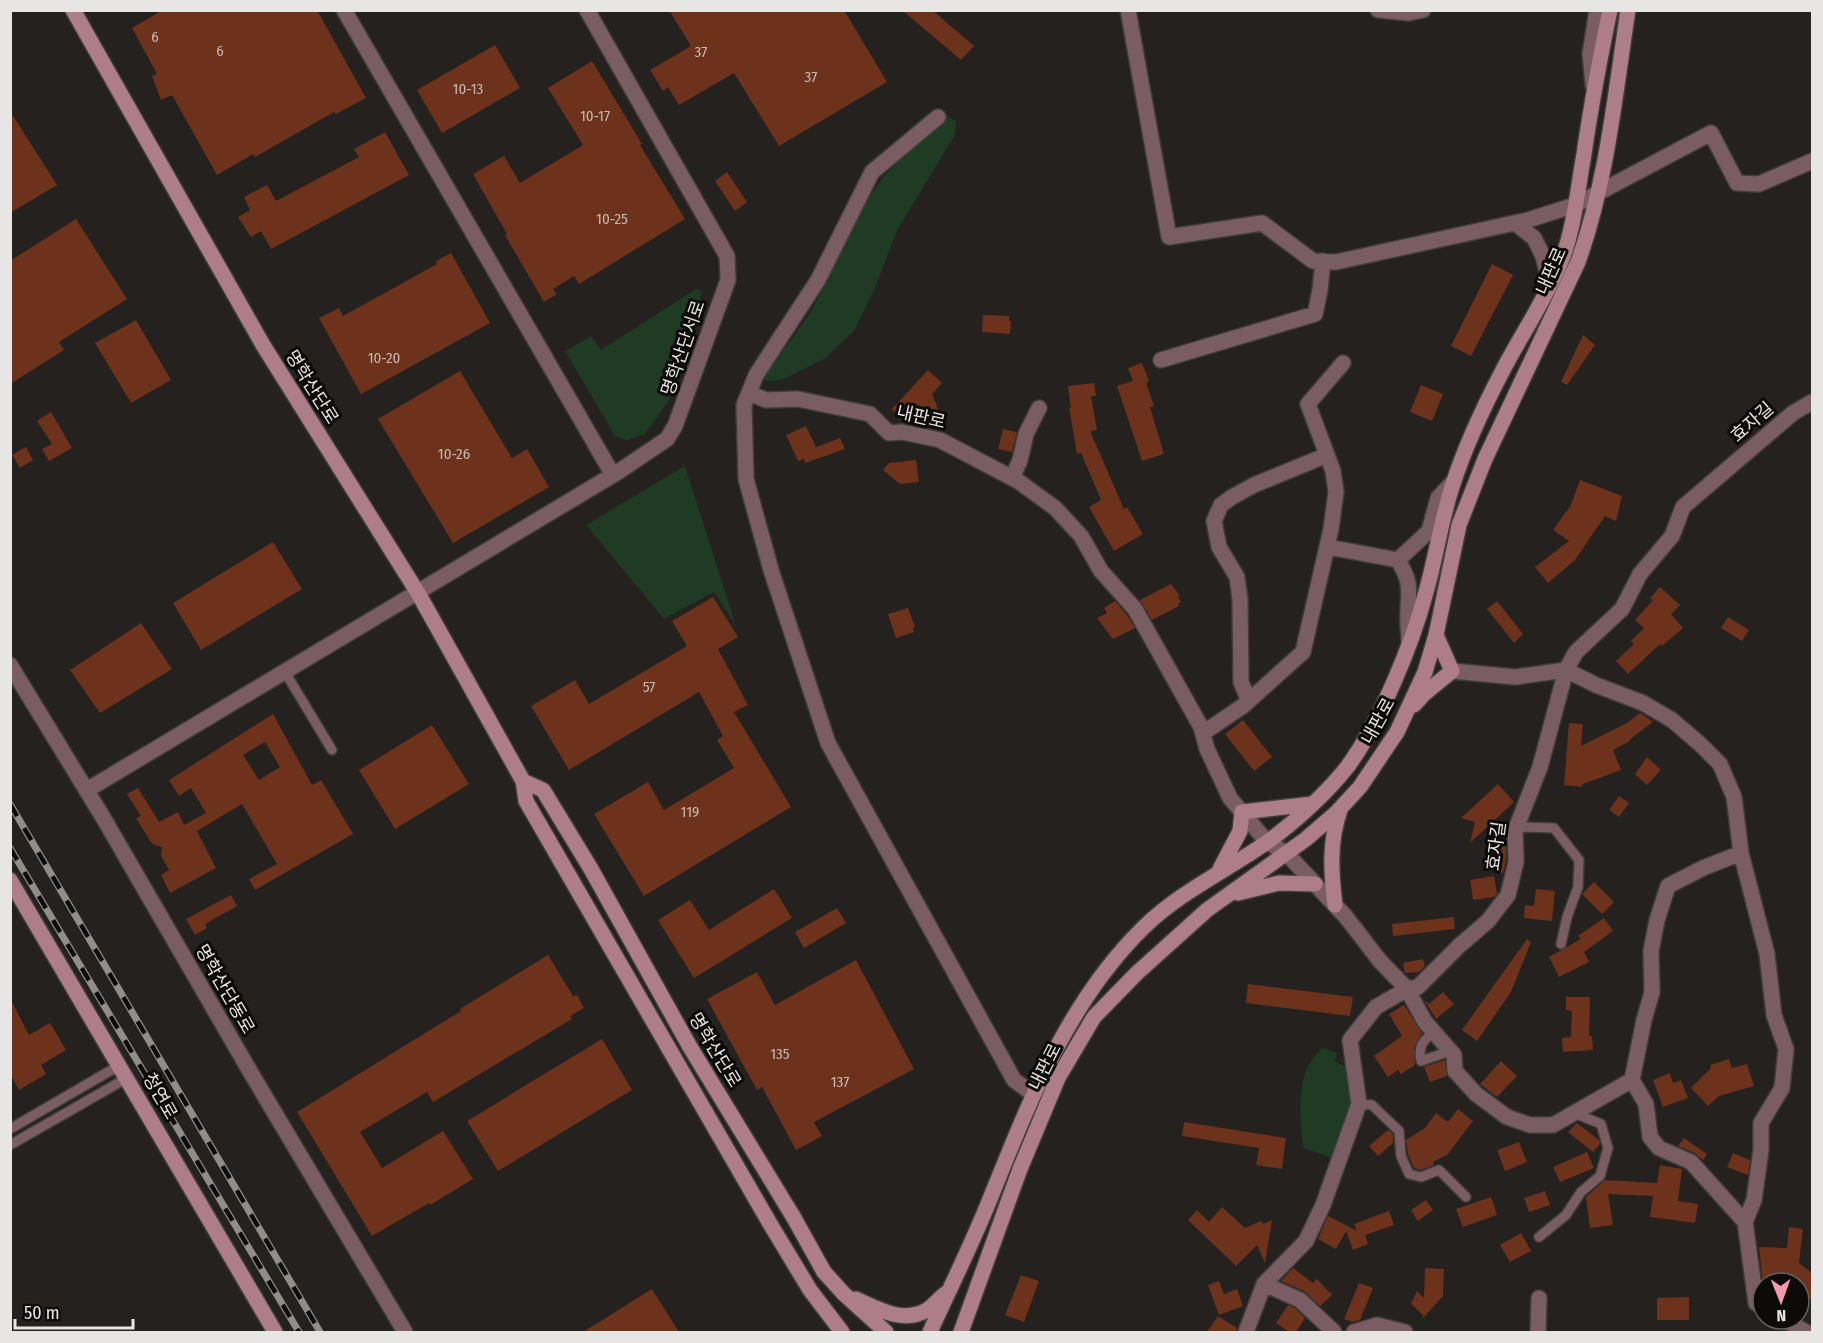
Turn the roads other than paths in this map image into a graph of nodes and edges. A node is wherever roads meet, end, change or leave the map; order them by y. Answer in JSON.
{"nodes":[{"id":1,"x":73,"y":10,"type":"edge"},
{"id":2,"x":344,"y":10,"type":"edge"},
{"id":3,"x":587,"y":10,"type":"edge"},
{"id":4,"x":1128,"y":10,"type":"edge"},
{"id":5,"x":1378,"y":10,"type":"edge"},
{"id":6,"x":1423,"y":10,"type":"edge"},
{"id":7,"x":1598,"y":10,"type":"edge"},
{"id":8,"x":1610,"y":10,"type":"edge"},
{"id":9,"x":1628,"y":10,"type":"edge"},
{"id":10,"x":1594,"y":95,"type":"junction"},
{"id":11,"x":938,"y":117,"type":"dead end"},
{"id":12,"x":1812,"y":161,"type":"edge"},
{"id":13,"x":1598,"y":194,"type":"junction"},
{"id":14,"x":1575,"y":205,"type":"junction"},
{"id":15,"x":1515,"y":223,"type":"junction"},
{"id":16,"x":1323,"y":261,"type":"junction"},
{"id":17,"x":1550,"y":283,"type":"junction"},
{"id":18,"x":1161,"y":360,"type":"dead end"},
{"id":19,"x":1343,"y":363,"type":"dead end"},
{"id":20,"x":749,"y":393,"type":"junction"},
{"id":21,"x":1812,"y":402,"type":"edge"},
{"id":22,"x":1039,"y":408,"type":"dead end"},
{"id":23,"x":1327,"y":455,"type":"junction"},
{"id":24,"x":613,"y":475,"type":"junction"},
{"id":25,"x":1012,"y":478,"type":"junction"},
{"id":26,"x":1454,"y":481,"type":"junction"},
{"id":27,"x":1328,"y":547,"type":"junction"},
{"id":28,"x":1398,"y":561,"type":"junction"},
{"id":29,"x":418,"y":592,"type":"junction"},
{"id":30,"x":1436,"y":635,"type":"junction"},
{"id":31,"x":1409,"y":644,"type":"junction"},
{"id":32,"x":10,"y":665,"type":"edge"},
{"id":33,"x":1566,"y":670,"type":"junction"},
{"id":34,"x":1452,"y":671,"type":"junction"},
{"id":35,"x":285,"y":672,"type":"junction"},
{"id":36,"x":1249,"y":701,"type":"junction"},
{"id":37,"x":1403,"y":719,"type":"junction"},
{"id":38,"x":1203,"y":733,"type":"junction"},
{"id":39,"x":332,"y":750,"type":"dead end"},
{"id":40,"x":523,"y":781,"type":"junction"},
{"id":41,"x":87,"y":790,"type":"junction"},
{"id":42,"x":1312,"y":804,"type":"junction"},
{"id":43,"x":1341,"y":807,"type":"junction"},
{"id":44,"x":1242,"y":812,"type":"junction"},
{"id":45,"x":1515,"y":831,"type":"junction"},
{"id":46,"x":1267,"y":842,"type":"junction"},
{"id":47,"x":1286,"y":853,"type":"junction"},
{"id":48,"x":1741,"y":853,"type":"junction"},
{"id":49,"x":1218,"y":872,"type":"junction"},
{"id":50,"x":10,"y":880,"type":"edge"},
{"id":51,"x":1316,"y":884,"type":"junction"},
{"id":52,"x":1226,"y":897,"type":"junction"},
{"id":53,"x":1335,"y":905,"type":"junction"},
{"id":54,"x":1561,"y":944,"type":"dead end"},
{"id":55,"x":1407,"y":989,"type":"junction"},
{"id":56,"x":1434,"y":1032,"type":"junction"},
{"id":57,"x":1450,"y":1051,"type":"junction"},
{"id":58,"x":124,"y":1072,"type":"junction"},
{"id":59,"x":1632,"y":1080,"type":"junction"},
{"id":60,"x":1033,"y":1094,"type":"junction"},
{"id":61,"x":1359,"y":1104,"type":"junction"},
{"id":62,"x":1574,"y":1113,"type":"junction"},
{"id":63,"x":10,"y":1129,"type":"edge"},
{"id":64,"x":10,"y":1144,"type":"edge"},
{"id":65,"x":1466,"y":1197,"type":"dead end"},
{"id":66,"x":1745,"y":1222,"type":"junction"},
{"id":67,"x":1539,"y":1237,"type":"dead end"},
{"id":68,"x":1752,"y":1271,"type":"edge"},
{"id":69,"x":1264,"y":1284,"type":"junction"},
{"id":70,"x":949,"y":1290,"type":"junction"},
{"id":71,"x":812,"y":1293,"type":"junction"},
{"id":72,"x":844,"y":1294,"type":"junction"},
{"id":73,"x":1539,"y":1298,"type":"dead end"},
{"id":74,"x":275,"y":1332,"type":"edge"},
{"id":75,"x":405,"y":1332,"type":"edge"},
{"id":76,"x":831,"y":1332,"type":"edge"},
{"id":77,"x":842,"y":1332,"type":"edge"},
{"id":78,"x":886,"y":1332,"type":"edge"},
{"id":79,"x":930,"y":1332,"type":"edge"},
{"id":80,"x":961,"y":1332,"type":"edge"},
{"id":81,"x":1246,"y":1332,"type":"edge"},
{"id":82,"x":1334,"y":1332,"type":"edge"},
{"id":83,"x":1354,"y":1332,"type":"edge"},
{"id":84,"x":1405,"y":1332,"type":"edge"},
{"id":85,"x":1538,"y":1332,"type":"edge"}],
"edges":[{"from":1,"to":29,"type":"street","name":"명학산단로"},
{"from":2,"to":24,"type":"street"},
{"from":3,"to":24,"type":"street","name":"명학산단서로"},
{"from":4,"to":16,"type":"street"},
{"from":5,"to":6,"type":"street"},
{"from":7,"to":10,"type":"street"},
{"from":8,"to":10,"type":"street","name":"내판로"},
{"from":9,"to":13,"type":"street","name":"내판로"},
{"from":10,"to":14,"type":"street","name":"내판로"},
{"from":11,"to":20,"type":"street"},
{"from":12,"to":13,"type":"street"},
{"from":13,"to":14,"type":"street"},
{"from":13,"to":30,"type":"street","name":"내판로"},
{"from":14,"to":15,"type":"street"},
{"from":14,"to":17,"type":"street","name":"내판로"},
{"from":15,"to":16,"type":"street"},
{"from":15,"to":17,"type":"street"},
{"from":16,"to":18,"type":"street"},
{"from":17,"to":26,"type":"street","name":"내판로"},
{"from":19,"to":23,"type":"street"},
{"from":20,"to":25,"type":"street","name":"내판로"},
{"from":20,"to":60,"type":"street"},
{"from":21,"to":33,"type":"street","name":"효자길"},
{"from":22,"to":25,"type":"street"},
{"from":23,"to":27,"type":"street"},
{"from":23,"to":36,"type":"street"},
{"from":24,"to":29,"type":"street","name":"명학산단서로"},
{"from":25,"to":38,"type":"street","name":"내판로"},
{"from":26,"to":28,"type":"street"},
{"from":26,"to":31,"type":"street","name":"내판로"},
{"from":27,"to":28,"type":"street"},
{"from":27,"to":36,"type":"street"},
{"from":28,"to":31,"type":"street"},
{"from":29,"to":35,"type":"street","name":"명학산단서로"},
{"from":29,"to":40,"type":"street","name":"명학산단로"},
{"from":30,"to":34,"type":"street"},
{"from":30,"to":37,"type":"street","name":"내판로"},
{"from":31,"to":42,"type":"street","name":"내판로"},
{"from":32,"to":41,"type":"street","name":"명학산단동로"},
{"from":33,"to":34,"type":"street"},
{"from":33,"to":45,"type":"street","name":"효자길"},
{"from":33,"to":48,"type":"street"},
{"from":34,"to":37,"type":"street"},
{"from":35,"to":39,"type":"lane"},
{"from":35,"to":41,"type":"street","name":"명학산단서로"},
{"from":36,"to":38,"type":"street"},
{"from":37,"to":43,"type":"street","name":"내판로"},
{"from":38,"to":44,"type":"street","name":"내판로"},
{"from":40,"to":71,"type":"street","name":"명학산단로"},
{"from":40,"to":72,"type":"street","name":"명학산단로"},
{"from":41,"to":75,"type":"street","name":"명학산단동로"},
{"from":42,"to":44,"type":"street"},
{"from":42,"to":46,"type":"street","name":"내판로"},
{"from":43,"to":47,"type":"street","name":"내판로"},
{"from":43,"to":53,"type":"street"},
{"from":44,"to":46,"type":"street","name":"내판로"},
{"from":44,"to":49,"type":"street"},
{"from":45,"to":54,"type":"lane"},
{"from":45,"to":55,"type":"street","name":"효자길"},
{"from":46,"to":47,"type":"street"},
{"from":46,"to":49,"type":"street","name":"내판로"},
{"from":47,"to":51,"type":"street"},
{"from":47,"to":52,"type":"street","name":"내판로"},
{"from":48,"to":59,"type":"street"},
{"from":48,"to":66,"type":"street"},
{"from":49,"to":60,"type":"street","name":"내판로"},
{"from":50,"to":58,"type":"street","name":"청연로"},
{"from":51,"to":52,"type":"street"},
{"from":51,"to":53,"type":"street"},
{"from":52,"to":80,"type":"street","name":"내판로"},
{"from":53,"to":55,"type":"street"},
{"from":55,"to":56,"type":"street"},
{"from":55,"to":61,"type":"street","name":"효자길"},
{"from":56,"to":57,"type":"street"},
{"from":56,"to":57,"type":"lane"},
{"from":57,"to":62,"type":"street"},
{"from":58,"to":63,"type":"lane"},
{"from":58,"to":64,"type":"lane"},
{"from":58,"to":74,"type":"street","name":"청연로"},
{"from":59,"to":62,"type":"street"},
{"from":59,"to":66,"type":"street"},
{"from":60,"to":70,"type":"street","name":"내판로"},
{"from":61,"to":65,"type":"lane"},
{"from":61,"to":69,"type":"street","name":"효자길"},
{"from":62,"to":67,"type":"lane"},
{"from":66,"to":68,"type":"street"},
{"from":69,"to":81,"type":"street","name":"효자길"},
{"from":69,"to":82,"type":"street"},
{"from":70,"to":72,"type":"street"},
{"from":70,"to":79,"type":"street","name":"내판로"},
{"from":71,"to":76,"type":"street"},
{"from":71,"to":77,"type":"street","name":"명학산단로"},
{"from":72,"to":78,"type":"street","name":"명학산단로"},
{"from":73,"to":85,"type":"street"},
{"from":83,"to":84,"type":"street"}]}
